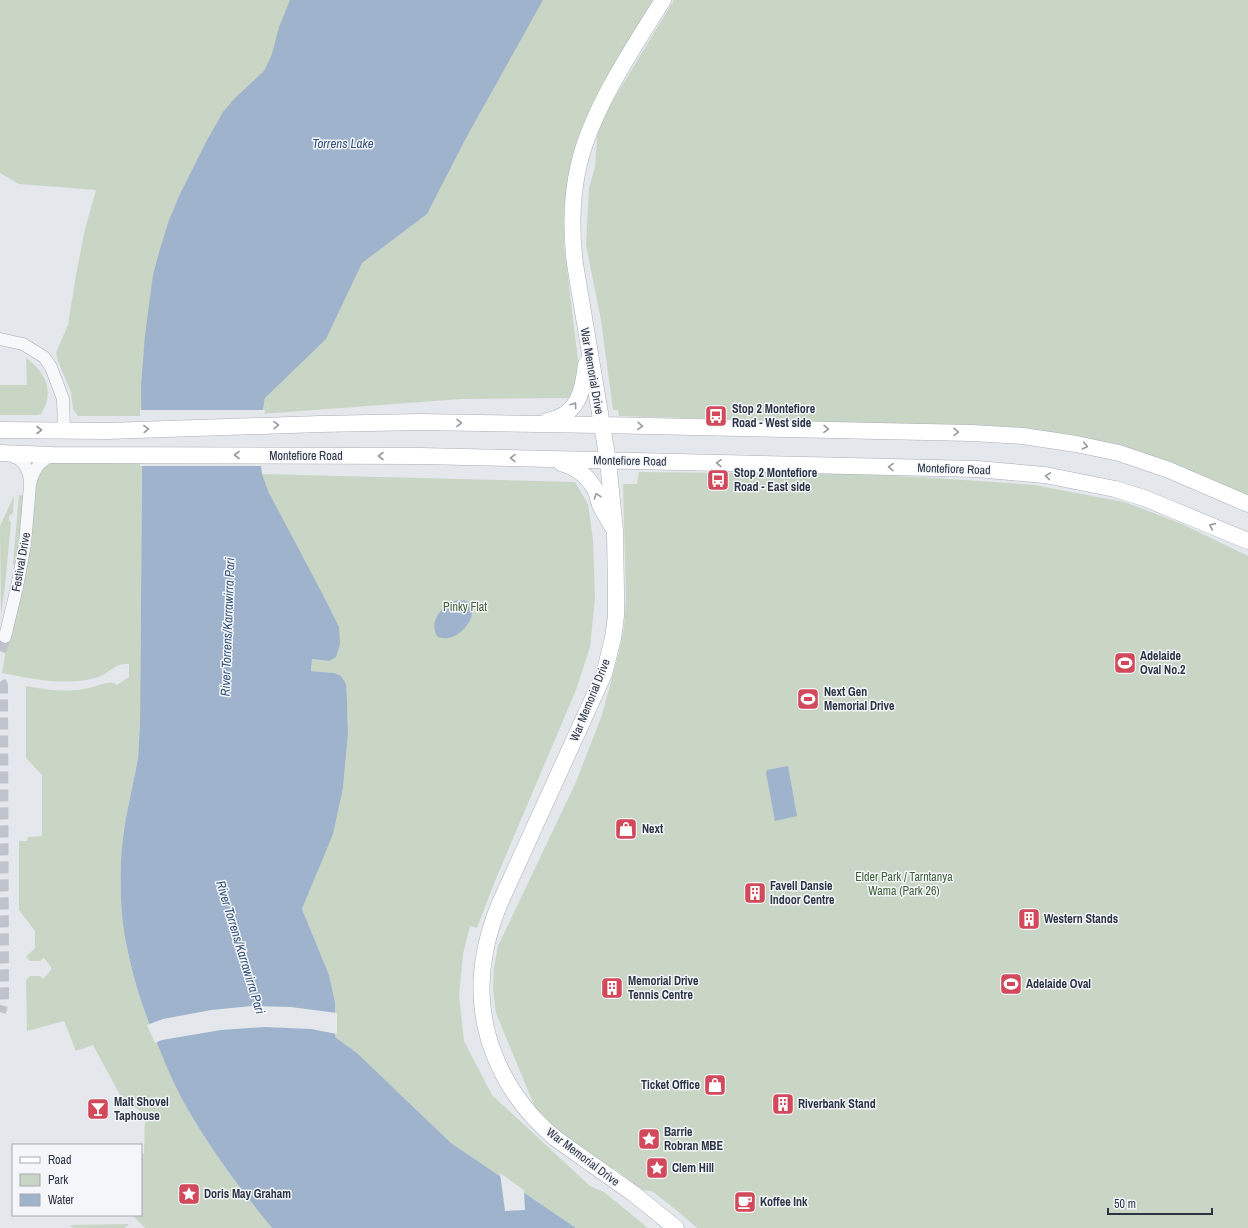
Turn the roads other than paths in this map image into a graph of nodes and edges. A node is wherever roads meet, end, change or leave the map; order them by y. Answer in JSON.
{"nodes":[{"id":1,"x":663,"y":0,"type":"edge"},
{"id":2,"x":0,"y":340,"type":"edge"},
{"id":3,"x":588,"y":348,"type":"junction"},
{"id":4,"x":527,"y":424,"type":"junction"},
{"id":5,"x":601,"y":425,"type":"junction"},
{"id":6,"x":0,"y":430,"type":"edge"},
{"id":7,"x":64,"y":430,"type":"junction"},
{"id":8,"x":3,"y":453,"type":"edge"},
{"id":9,"x":53,"y":455,"type":"junction"},
{"id":10,"x":541,"y":459,"type":"junction"},
{"id":11,"x":608,"y":461,"type":"junction"},
{"id":12,"x":30,"y":485,"type":"junction"},
{"id":13,"x":1248,"y":504,"type":"edge"},
{"id":14,"x":615,"y":530,"type":"junction"},
{"id":15,"x":1248,"y":541,"type":"edge"},
{"id":16,"x":5,"y":637,"type":"tunnel mouth"},
{"id":17,"x":676,"y":1228,"type":"edge"}],
"edges":[{"from":1,"to":3,"type":"main road","name":"War Memorial Drive"},
{"from":2,"to":7,"type":"street"},
{"from":4,"to":3,"type":"main road","one_way":true},
{"from":3,"to":5,"type":"main road","name":"War Memorial Drive"},
{"from":4,"to":5,"type":"main road"},
{"from":7,"to":4,"type":"main road","one_way":true},
{"from":5,"to":11,"type":"main road","name":"War Memorial Drive"},
{"from":5,"to":13,"type":"main road","one_way":true},
{"from":6,"to":7,"type":"main road","one_way":true},
{"from":8,"to":9,"type":"main road","name":"Montefiore Road"},
{"from":8,"to":12,"type":"street","name":"Festival Drive"},
{"from":10,"to":9,"type":"main road","name":"Montefiore Road","one_way":true},
{"from":9,"to":12,"type":"street","name":"Festival Drive"},
{"from":10,"to":11,"type":"main road","name":"Montefiore Road"},
{"from":14,"to":10,"type":"main road","one_way":true},
{"from":11,"to":14,"type":"main road","name":"War Memorial Drive"},
{"from":15,"to":11,"type":"main road","name":"Montefiore Road","one_way":true},
{"from":12,"to":16,"type":"street","name":"Festival Drive"},
{"from":14,"to":17,"type":"main road","name":"War Memorial Drive"}]}
